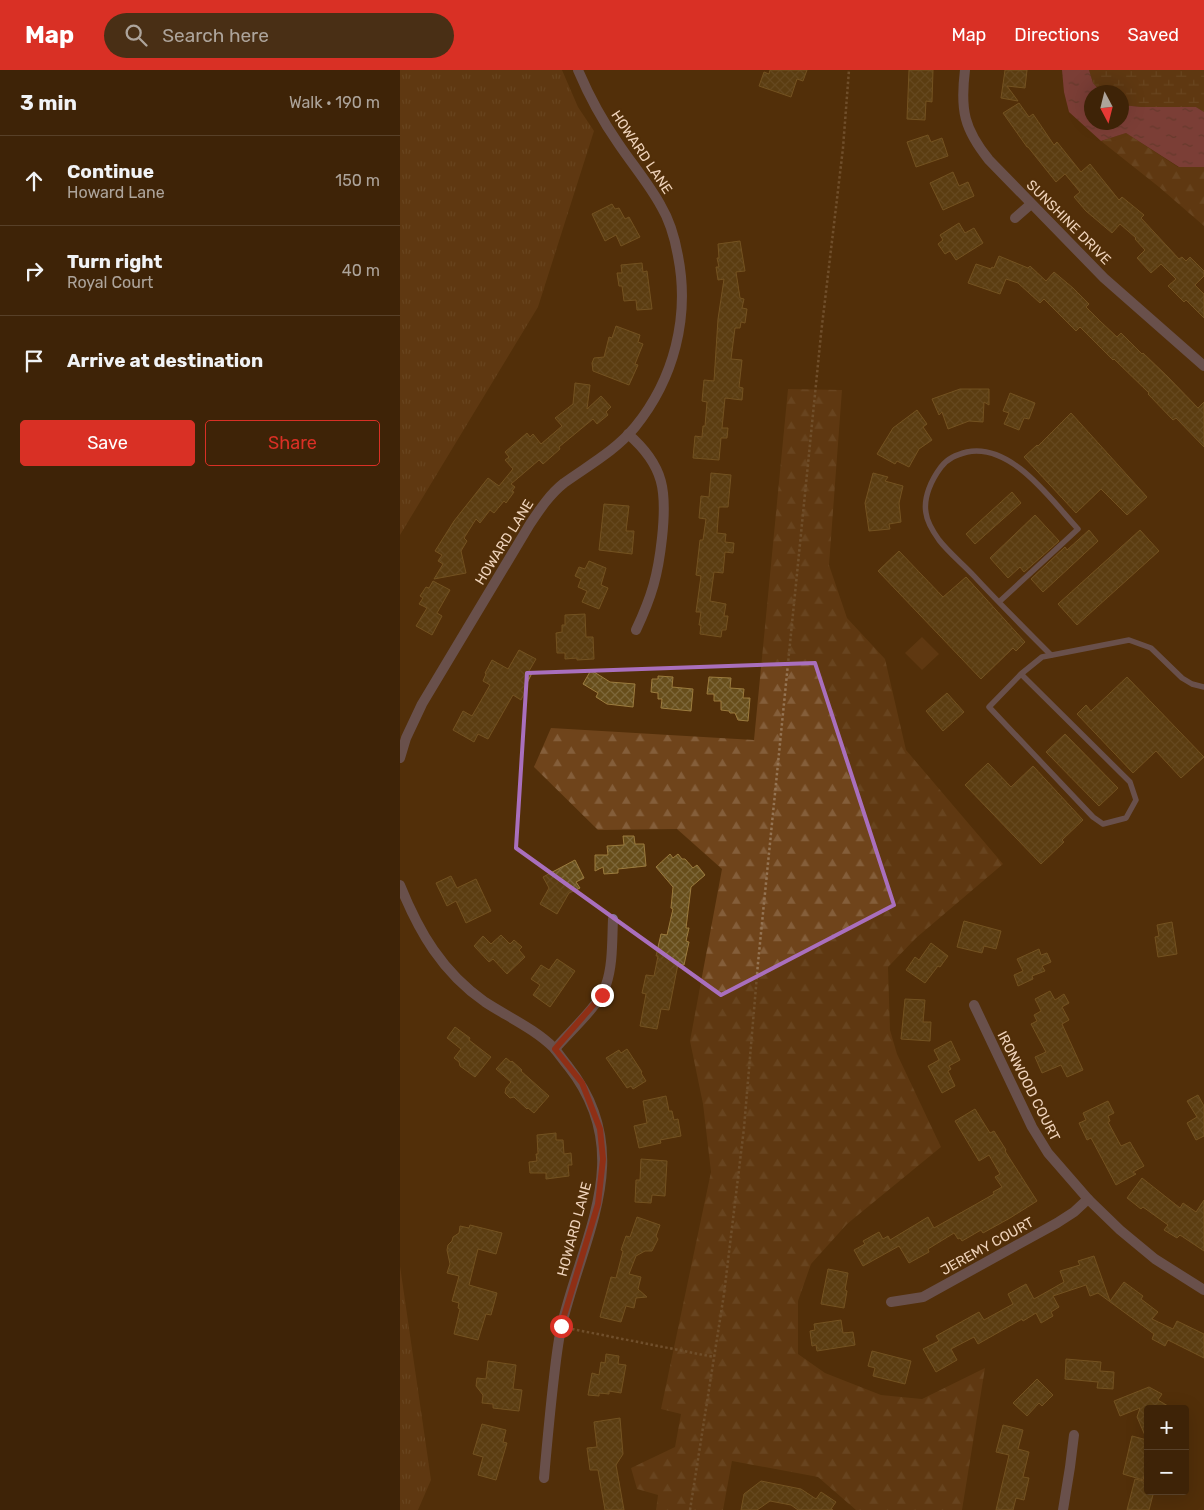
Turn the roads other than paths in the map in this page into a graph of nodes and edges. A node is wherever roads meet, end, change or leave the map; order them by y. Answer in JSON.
{"nodes":[{"id":1,"x":578,"y":70,"type":"edge"},
{"id":2,"x":965,"y":70,"type":"edge"},
{"id":3,"x":1031,"y":204,"type":"junction"},
{"id":4,"x":1015,"y":218,"type":"dead end"},
{"id":5,"x":1204,"y":366,"type":"edge"},
{"id":6,"x":628,"y":434,"type":"junction"},
{"id":7,"x":999,"y":602,"type":"junction"},
{"id":8,"x":636,"y":630,"type":"dead end"},
{"id":9,"x":1051,"y":655,"type":"junction"},
{"id":10,"x":1021,"y":674,"type":"junction"},
{"id":11,"x":1204,"y":687,"type":"edge"},
{"id":12,"x":400,"y":758,"type":"edge"},
{"id":13,"x":400,"y":885,"type":"edge"},
{"id":14,"x":613,"y":919,"type":"dead end"},
{"id":15,"x":974,"y":1005,"type":"dead end"},
{"id":16,"x":555,"y":1049,"type":"junction"},
{"id":17,"x":1088,"y":1199,"type":"junction"},
{"id":18,"x":1204,"y":1290,"type":"edge"},
{"id":19,"x":891,"y":1302,"type":"dead end"},
{"id":20,"x":1074,"y":1435,"type":"dead end"},
{"id":21,"x":544,"y":1478,"type":"dead end"},
{"id":22,"x":1063,"y":1510,"type":"edge"}],
"edges":[{"from":1,"to":6,"type":"street","name":"HOWARD LANE"},
{"from":2,"to":3,"type":"street","name":"SUNSHINE DRIVE"},
{"from":3,"to":4,"type":"street"},
{"from":3,"to":5,"type":"street","name":"SUNSHINE DRIVE"},
{"from":6,"to":8,"type":"street"},
{"from":6,"to":12,"type":"street","name":"HOWARD LANE"},
{"from":7,"to":7,"type":"lane"},
{"from":7,"to":9,"type":"lane"},
{"from":9,"to":10,"type":"lane"},
{"from":9,"to":11,"type":"lane"},
{"from":10,"to":10,"type":"lane"},
{"from":13,"to":16,"type":"street","name":"HOWARD LANE"},
{"from":14,"to":16,"type":"street"},
{"from":15,"to":17,"type":"street","name":"IRONWOOD COURT"},
{"from":16,"to":21,"type":"street","name":"HOWARD LANE"},
{"from":17,"to":18,"type":"street","name":"IRONWOOD COURT"},
{"from":17,"to":19,"type":"street","name":"JEREMY COURT"},
{"from":20,"to":22,"type":"street"}]}
